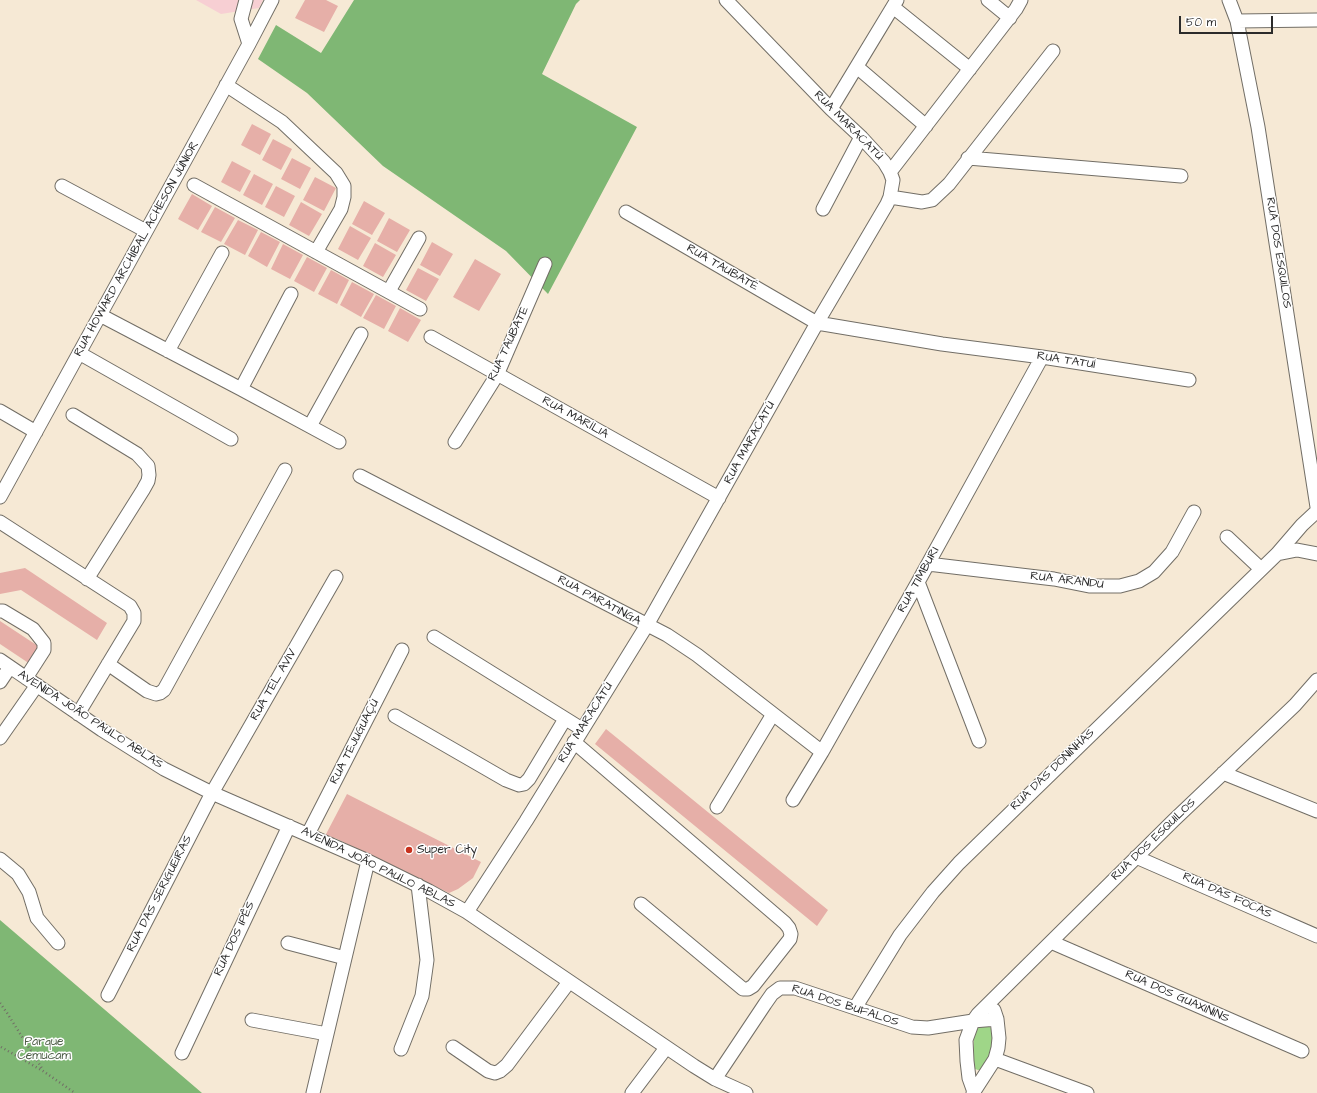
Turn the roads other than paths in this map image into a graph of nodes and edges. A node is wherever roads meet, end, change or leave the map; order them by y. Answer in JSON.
{"nodes":[{"id":1,"x":246,"y":0,"type":"edge"},
{"id":2,"x":272,"y":0,"type":"edge"},
{"id":3,"x":726,"y":0,"type":"edge"},
{"id":4,"x":988,"y":0,"type":"edge"},
{"id":5,"x":1021,"y":0,"type":"edge"},
{"id":6,"x":1229,"y":0,"type":"edge"},
{"id":7,"x":895,"y":3,"type":"edge"},
{"id":8,"x":1010,"y":18,"type":"junction"},
{"id":9,"x":1317,"y":20,"type":"edge"},
{"id":10,"x":1237,"y":21,"type":"junction"},
{"id":11,"x":249,"y":44,"type":"junction"},
{"id":12,"x":1053,"y":51,"type":"dead end"},
{"id":13,"x":857,"y":67,"type":"junction"},
{"id":14,"x":970,"y":69,"type":"junction"},
{"id":15,"x":226,"y":85,"type":"junction"},
{"id":16,"x":831,"y":109,"type":"junction"},
{"id":17,"x":926,"y":126,"type":"junction"},
{"id":18,"x":861,"y":137,"type":"junction"},
{"id":19,"x":968,"y":158,"type":"junction"},
{"id":20,"x":890,"y":172,"type":"junction"},
{"id":21,"x":1181,"y":176,"type":"dead end"},
{"id":22,"x":194,"y":185,"type":"dead end"},
{"id":23,"x":62,"y":186,"type":"dead end"},
{"id":24,"x":890,"y":197,"type":"junction"},
{"id":25,"x":822,"y":209,"type":"dead end"},
{"id":26,"x":626,"y":212,"type":"dead end"},
{"id":27,"x":146,"y":231,"type":"junction"},
{"id":28,"x":419,"y":238,"type":"dead end"},
{"id":29,"x":222,"y":252,"type":"dead end"},
{"id":30,"x":316,"y":252,"type":"junction"},
{"id":31,"x":545,"y":264,"type":"dead end"},
{"id":32,"x":389,"y":291,"type":"junction"},
{"id":33,"x":290,"y":294,"type":"dead end"},
{"id":34,"x":420,"y":308,"type":"dead end"},
{"id":35,"x":100,"y":315,"type":"junction"},
{"id":36,"x":817,"y":323,"type":"junction"},
{"id":37,"x":361,"y":334,"type":"dead end"},
{"id":38,"x":431,"y":337,"type":"dead end"},
{"id":39,"x":168,"y":351,"type":"junction"},
{"id":40,"x":79,"y":353,"type":"junction"},
{"id":41,"x":1042,"y":357,"type":"junction"},
{"id":42,"x":497,"y":375,"type":"junction"},
{"id":43,"x":1189,"y":380,"type":"dead end"},
{"id":44,"x":241,"y":389,"type":"junction"},
{"id":45,"x":0,"y":411,"type":"edge"},
{"id":46,"x":73,"y":415,"type":"dead end"},
{"id":47,"x":310,"y":426,"type":"junction"},
{"id":48,"x":36,"y":432,"type":"junction"},
{"id":49,"x":231,"y":439,"type":"dead end"},
{"id":50,"x":339,"y":442,"type":"dead end"},
{"id":51,"x":455,"y":442,"type":"dead end"},
{"id":52,"x":286,"y":470,"type":"dead end"},
{"id":53,"x":360,"y":476,"type":"dead end"},
{"id":54,"x":0,"y":497,"type":"edge"},
{"id":55,"x":719,"y":498,"type":"junction"},
{"id":56,"x":1317,"y":507,"type":"edge"},
{"id":57,"x":1317,"y":511,"type":"edge"},
{"id":58,"x":1194,"y":512,"type":"dead end"},
{"id":59,"x":0,"y":522,"type":"edge"},
{"id":60,"x":1227,"y":537,"type":"dead end"},
{"id":61,"x":1277,"y":554,"type":"junction"},
{"id":62,"x":1317,"y":554,"type":"edge"},
{"id":63,"x":928,"y":564,"type":"junction"},
{"id":64,"x":1262,"y":569,"type":"junction"},
{"id":65,"x":336,"y":577,"type":"dead end"},
{"id":66,"x":87,"y":578,"type":"junction"},
{"id":67,"x":918,"y":582,"type":"junction"},
{"id":68,"x":0,"y":611,"type":"edge"},
{"id":69,"x":647,"y":626,"type":"junction"},
{"id":70,"x":434,"y":636,"type":"dead end"},
{"id":71,"x":402,"y":650,"type":"dead end"},
{"id":72,"x":5,"y":663,"type":"edge"},
{"id":73,"x":108,"y":664,"type":"junction"},
{"id":74,"x":1317,"y":680,"type":"edge"},
{"id":75,"x":0,"y":682,"type":"edge"},
{"id":76,"x":32,"y":682,"type":"junction"},
{"id":77,"x":78,"y":714,"type":"junction"},
{"id":78,"x":773,"y":714,"type":"junction"},
{"id":79,"x":395,"y":716,"type":"dead end"},
{"id":80,"x":565,"y":718,"type":"junction"},
{"id":81,"x":582,"y":730,"type":"junction"},
{"id":82,"x":0,"y":738,"type":"edge"},
{"id":83,"x":979,"y":740,"type":"dead end"},
{"id":84,"x":574,"y":742,"type":"junction"},
{"id":85,"x":822,"y":752,"type":"junction"},
{"id":86,"x":1223,"y":773,"type":"junction"},
{"id":87,"x":212,"y":793,"type":"junction"},
{"id":88,"x":793,"y":800,"type":"dead end"},
{"id":89,"x":717,"y":807,"type":"dead end"},
{"id":90,"x":1317,"y":811,"type":"edge"},
{"id":91,"x":289,"y":826,"type":"junction"},
{"id":92,"x":308,"y":834,"type":"junction"},
{"id":93,"x":1136,"y":857,"type":"junction"},
{"id":94,"x":0,"y":859,"type":"edge"},
{"id":95,"x":368,"y":860,"type":"junction"},
{"id":96,"x":418,"y":885,"type":"junction"},
{"id":97,"x":641,"y":904,"type":"dead end"},
{"id":98,"x":467,"y":912,"type":"junction"},
{"id":99,"x":1317,"y":936,"type":"edge"},
{"id":100,"x":1051,"y":942,"type":"junction"},
{"id":101,"x":58,"y":943,"type":"dead end"},
{"id":102,"x":288,"y":943,"type":"dead end"},
{"id":103,"x":345,"y":958,"type":"junction"},
{"id":104,"x":569,"y":982,"type":"junction"},
{"id":105,"x":108,"y":995,"type":"dead end"},
{"id":106,"x":992,"y":1001,"type":"junction"},
{"id":107,"x":855,"y":1008,"type":"junction"},
{"id":108,"x":997,"y":1019,"type":"junction"},
{"id":109,"x":252,"y":1020,"type":"dead end"},
{"id":110,"x":973,"y":1021,"type":"junction"},
{"id":111,"x":327,"y":1034,"type":"junction"},
{"id":112,"x":453,"y":1047,"type":"dead end"},
{"id":113,"x":666,"y":1048,"type":"junction"},
{"id":114,"x":401,"y":1049,"type":"dead end"},
{"id":115,"x":1302,"y":1051,"type":"dead end"},
{"id":116,"x":182,"y":1053,"type":"dead end"},
{"id":117,"x":995,"y":1059,"type":"junction"},
{"id":118,"x":715,"y":1079,"type":"junction"},
{"id":119,"x":973,"y":1092,"type":"edge"},
{"id":120,"x":313,"y":1093,"type":"edge"},
{"id":121,"x":632,"y":1093,"type":"edge"},
{"id":122,"x":746,"y":1093,"type":"edge"},
{"id":123,"x":1087,"y":1093,"type":"edge"}],
"edges":[{"from":1,"to":11,"type":"street"},
{"from":2,"to":11,"type":"street","name":"RUA HOWARD ARCHIBAL ACHESON JÚNIOR"},
{"from":3,"to":16,"type":"street","name":"RUA MARACATÚ"},
{"from":4,"to":8,"type":"street"},
{"from":5,"to":8,"type":"street"},
{"from":6,"to":10,"type":"street","name":"RUA DOS ESQUILOS"},
{"from":7,"to":13,"type":"street"},
{"from":7,"to":14,"type":"street"},
{"from":8,"to":14,"type":"street"},
{"from":9,"to":10,"type":"street"},
{"from":10,"to":56,"type":"street","name":"RUA DOS ESQUILOS"},
{"from":11,"to":15,"type":"street","name":"RUA HOWARD ARCHIBAL ACHESON JÚNIOR"},
{"from":12,"to":19,"type":"street"},
{"from":13,"to":16,"type":"street"},
{"from":13,"to":17,"type":"street"},
{"from":14,"to":17,"type":"street"},
{"from":15,"to":27,"type":"street","name":"RUA HOWARD ARCHIBAL ACHESON JÚNIOR"},
{"from":15,"to":30,"type":"street"},
{"from":16,"to":18,"type":"street","name":"RUA MARACATÚ"},
{"from":17,"to":20,"type":"street"},
{"from":18,"to":20,"type":"street","name":"RUA MARACATÚ"},
{"from":18,"to":25,"type":"street"},
{"from":19,"to":21,"type":"street"},
{"from":19,"to":24,"type":"street"},
{"from":20,"to":24,"type":"street","name":"RUA MARACATÚ"},
{"from":22,"to":30,"type":"street"},
{"from":23,"to":27,"type":"street"},
{"from":24,"to":36,"type":"street","name":"RUA MARACATÚ"},
{"from":26,"to":36,"type":"street","name":"RUA TAUBATÉ"},
{"from":27,"to":35,"type":"street","name":"RUA HOWARD ARCHIBAL ACHESON JÚNIOR"},
{"from":28,"to":32,"type":"street"},
{"from":29,"to":39,"type":"street"},
{"from":30,"to":32,"type":"street"},
{"from":31,"to":42,"type":"street","name":"RUA TAUBATE"},
{"from":32,"to":34,"type":"street"},
{"from":33,"to":44,"type":"street"},
{"from":35,"to":39,"type":"street"},
{"from":35,"to":40,"type":"street","name":"RUA HOWARD ARCHIBAL ACHESON JÚNIOR"},
{"from":36,"to":41,"type":"street","name":"RUA TATUÍ"},
{"from":36,"to":55,"type":"street","name":"RUA MARACATÚ"},
{"from":37,"to":47,"type":"street"},
{"from":38,"to":42,"type":"street","name":"RUA MARÍLIA"},
{"from":39,"to":44,"type":"street"},
{"from":40,"to":48,"type":"street","name":"RUA HOWARD ARCHIBAL ACHESON JÚNIOR"},
{"from":40,"to":49,"type":"street"},
{"from":41,"to":43,"type":"street","name":"RUA TATUÍ"},
{"from":41,"to":63,"type":"street","name":"RUA TIMBURI"},
{"from":42,"to":51,"type":"street","name":"RUA TAUBATE"},
{"from":42,"to":55,"type":"street","name":"RUA MARÍLIA"},
{"from":44,"to":47,"type":"street"},
{"from":45,"to":48,"type":"street"},
{"from":46,"to":66,"type":"street"},
{"from":47,"to":50,"type":"street"},
{"from":48,"to":54,"type":"street","name":"RUA HOWARD ARCHIBAL ACHESON JÚNIOR"},
{"from":52,"to":73,"type":"street"},
{"from":53,"to":69,"type":"street","name":"RUA PARATINGA"},
{"from":55,"to":69,"type":"street","name":"RUA MARACATÚ"},
{"from":57,"to":61,"type":"street","name":"RUA DAS DONINHAS"},
{"from":58,"to":63,"type":"street","name":"RUA ARANDU"},
{"from":59,"to":66,"type":"street"},
{"from":60,"to":64,"type":"street"},
{"from":61,"to":62,"type":"street"},
{"from":61,"to":64,"type":"street","name":"RUA DAS DONINHAS"},
{"from":63,"to":67,"type":"street","name":"RUA TIMBURI"},
{"from":64,"to":107,"type":"street","name":"RUA DAS DONINHAS"},
{"from":65,"to":87,"type":"street","name":"RUA TEL AVIV"},
{"from":66,"to":73,"type":"street"},
{"from":67,"to":83,"type":"street"},
{"from":67,"to":85,"type":"street","name":"RUA TIMBURI"},
{"from":68,"to":76,"type":"street"},
{"from":69,"to":78,"type":"street","name":"RUA PARATINGA"},
{"from":69,"to":81,"type":"street","name":"RUA MARACATÚ"},
{"from":70,"to":80,"type":"street"},
{"from":71,"to":92,"type":"street","name":"RUA TEJUGUAÇÚ"},
{"from":72,"to":75,"type":"street"},
{"from":72,"to":76,"type":"street","name":"AVENIDA JOÃO PAULO ABLAS"},
{"from":73,"to":77,"type":"street"},
{"from":74,"to":86,"type":"street","name":"RUA DOS ESQUILOS"},
{"from":76,"to":77,"type":"street","name":"AVENIDA JOÃO PAULO ABLAS"},
{"from":76,"to":82,"type":"street"},
{"from":77,"to":87,"type":"street","name":"AVENIDA JOÃO PAULO ABLAS"},
{"from":78,"to":85,"type":"street","name":"RUA PARATINGA"},
{"from":78,"to":89,"type":"street"},
{"from":79,"to":80,"type":"street"},
{"from":80,"to":81,"type":"street"},
{"from":81,"to":84,"type":"street","name":"RUA MARACATÚ"},
{"from":84,"to":97,"type":"street"},
{"from":84,"to":98,"type":"street","name":"RUA MARACATÚ"},
{"from":85,"to":88,"type":"street","name":"RUA TIMBURI"},
{"from":86,"to":90,"type":"street"},
{"from":86,"to":93,"type":"street","name":"RUA DOS ESQUILOS"},
{"from":87,"to":91,"type":"street","name":"AVENIDA JOÃO PAULO ABLAS"},
{"from":87,"to":105,"type":"street","name":"RUA DAS SERIGUEIRAS"},
{"from":91,"to":92,"type":"street","name":"AVENIDA JOÃO PAULO ABLAS"},
{"from":91,"to":116,"type":"street","name":"RUA DOS IPÊS"},
{"from":92,"to":95,"type":"street","name":"AVENIDA JOÃO PAULO ABLAS"},
{"from":93,"to":99,"type":"street","name":"RUA DAS FOCAS"},
{"from":93,"to":100,"type":"street","name":"RUA DOS ESQUILOS"},
{"from":94,"to":101,"type":"street"},
{"from":95,"to":96,"type":"street","name":"AVENIDA JOÃO PAULO ABLAS"},
{"from":95,"to":103,"type":"street"},
{"from":96,"to":98,"type":"street","name":"AVENIDA JOÃO PAULO ABLAS"},
{"from":96,"to":114,"type":"street"},
{"from":98,"to":104,"type":"street","name":"AVENIDA JOÃO PAULO ABLAS"},
{"from":100,"to":106,"type":"street","name":"RUA DOS ESQUILOS"},
{"from":100,"to":115,"type":"street","name":"RUA DOS GUAXININS"},
{"from":102,"to":103,"type":"street"},
{"from":103,"to":111,"type":"street"},
{"from":104,"to":112,"type":"street"},
{"from":104,"to":113,"type":"street","name":"AVENIDA JOÃO PAULO ABLAS"},
{"from":106,"to":108,"type":"street","name":"RUA DOS ESQUILOS"},
{"from":106,"to":110,"type":"street","name":"RUA DOS ESQUILOS"},
{"from":107,"to":110,"type":"street","name":"RUA DOS BUFALOS"},
{"from":107,"to":118,"type":"street","name":"RUA DOS BUFALOS"},
{"from":108,"to":110,"type":"street","name":"RUA DOS BUFALOS"},
{"from":108,"to":117,"type":"street","name":"RUA DOS ESQUILOS"},
{"from":109,"to":111,"type":"street"},
{"from":110,"to":119,"type":"street","name":"RUA DOS ESQUILOS"},
{"from":111,"to":120,"type":"street"},
{"from":113,"to":118,"type":"street","name":"AVENIDA JOÃO PAULO ABLAS"},
{"from":113,"to":121,"type":"street"},
{"from":117,"to":119,"type":"street","name":"RUA DOS ESQUILOS"},
{"from":117,"to":123,"type":"street"},
{"from":118,"to":122,"type":"street","name":"AVENIDA JOÃO PAULO ABLAS"}]}
